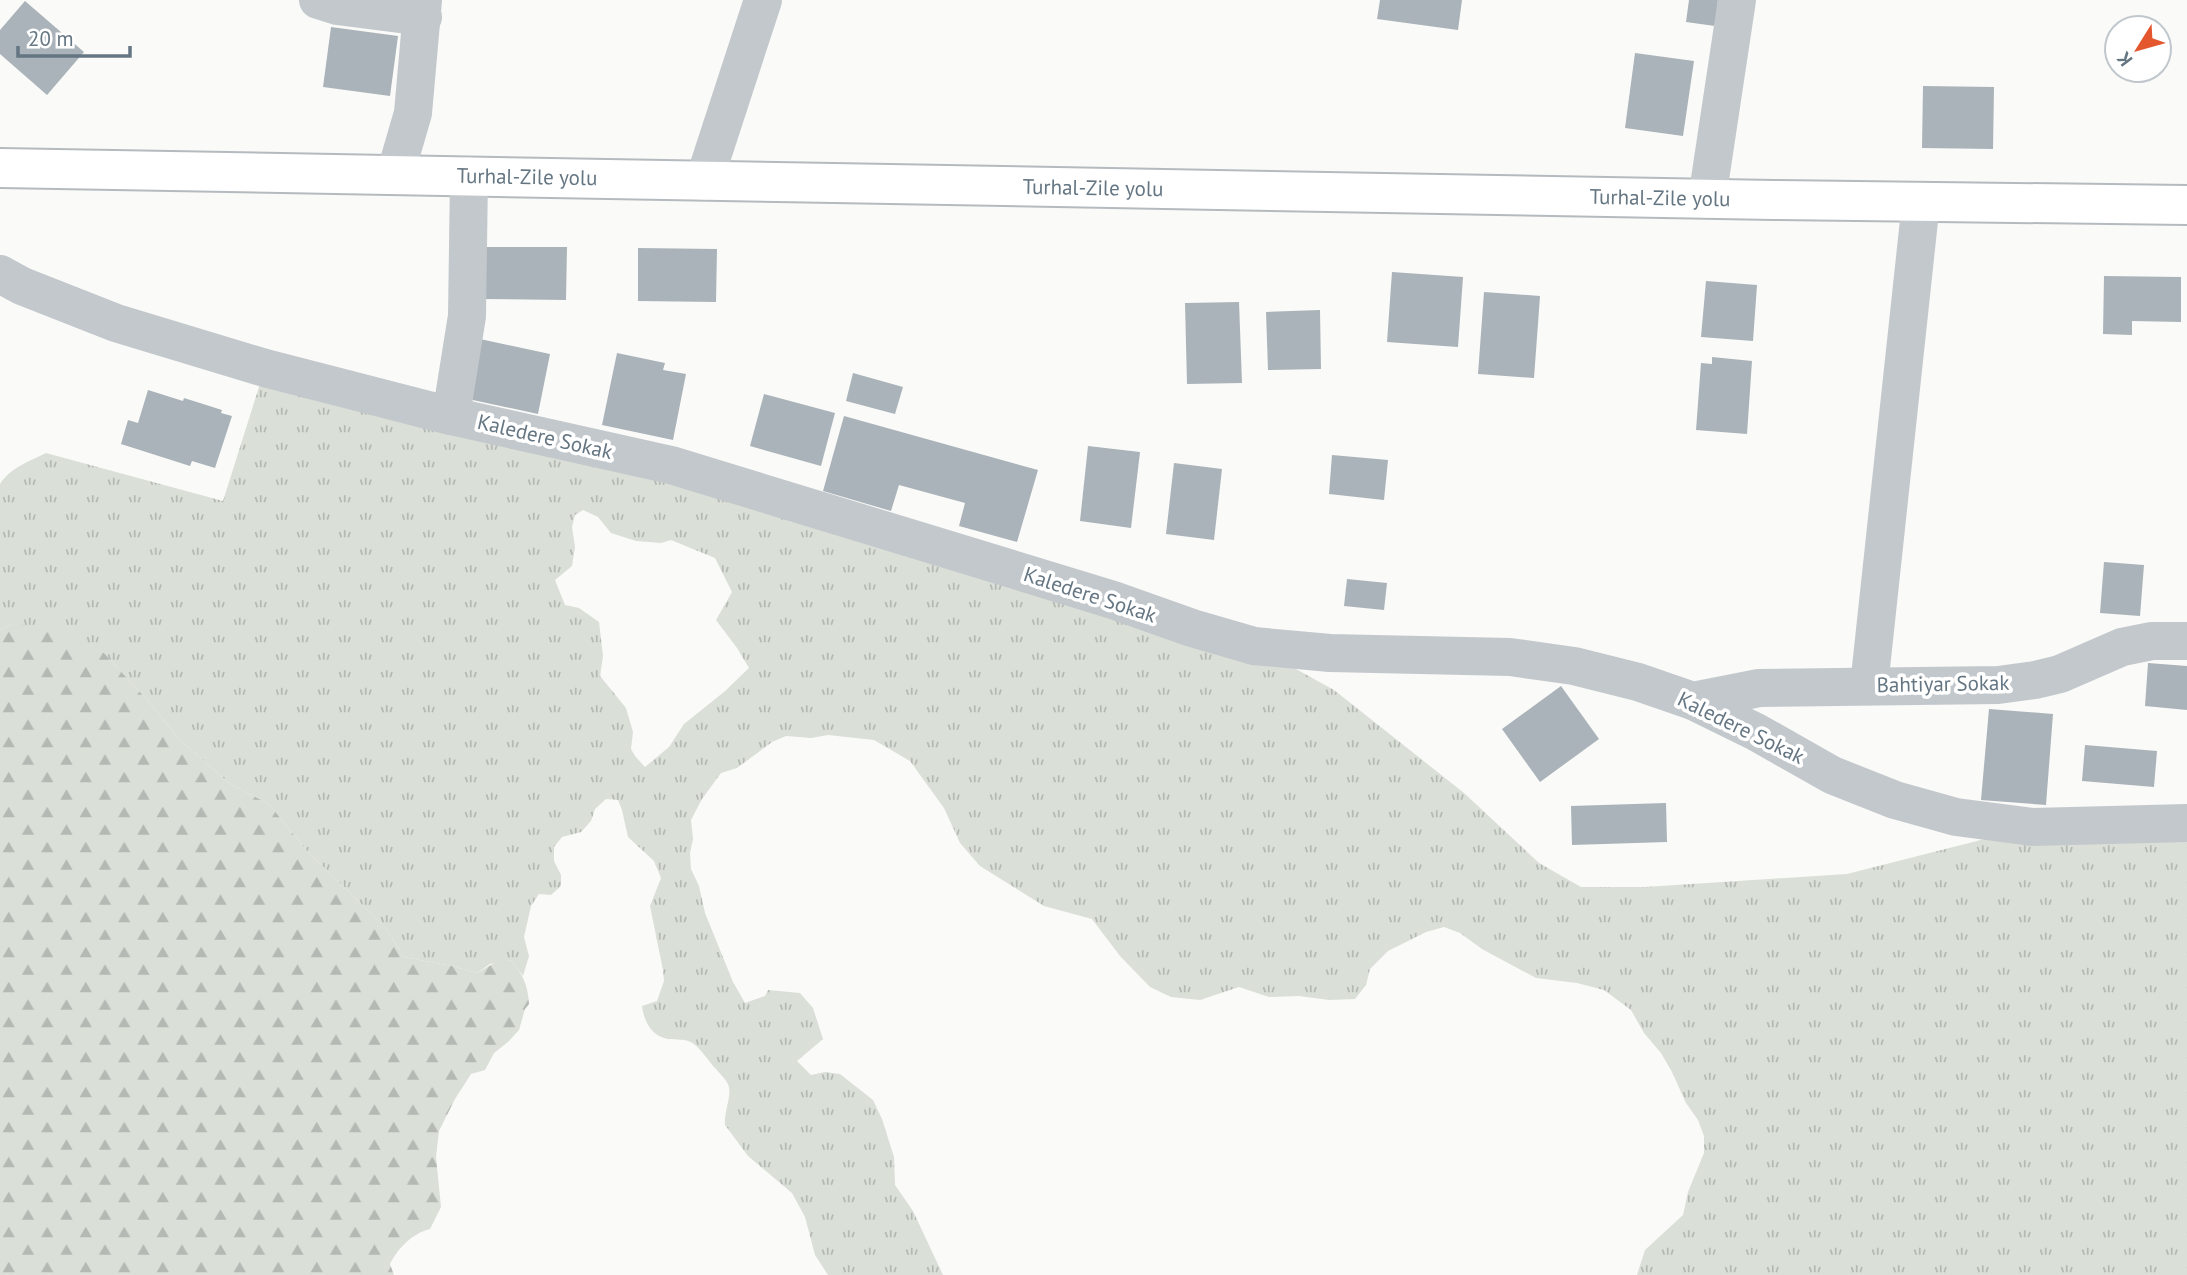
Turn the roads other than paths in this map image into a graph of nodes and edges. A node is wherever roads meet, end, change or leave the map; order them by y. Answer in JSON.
{"nodes":[{"id":1,"x":318,"y":0,"type":"edge"},
{"id":2,"x":764,"y":0,"type":"edge"},
{"id":3,"x":1737,"y":0,"type":"edge"},
{"id":4,"x":423,"y":9,"type":"edge"},
{"id":5,"x":0,"y":168,"type":"edge"},
{"id":6,"x":395,"y":175,"type":"junction"},
{"id":7,"x":469,"y":176,"type":"junction"},
{"id":8,"x":704,"y":181,"type":"junction"},
{"id":9,"x":1707,"y":199,"type":"junction"},
{"id":10,"x":1922,"y":201,"type":"junction"},
{"id":11,"x":2187,"y":205,"type":"edge"},
{"id":12,"x":0,"y":274,"type":"edge"},
{"id":13,"x":451,"y":416,"type":"junction"},
{"id":14,"x":2187,"y":641,"type":"edge"},
{"id":15,"x":1869,"y":686,"type":"junction"},
{"id":16,"x":1693,"y":701,"type":"junction"},
{"id":17,"x":2187,"y":823,"type":"edge"}],
"edges":[{"from":1,"to":4,"type":"street"},
{"from":2,"to":8,"type":"street"},
{"from":3,"to":9,"type":"street"},
{"from":4,"to":6,"type":"street"},
{"from":5,"to":6,"type":"main road","name":"Turhal-Zile yolu"},
{"from":6,"to":7,"type":"main road","name":"Turhal-Zile yolu"},
{"from":7,"to":8,"type":"main road","name":"Turhal-Zile yolu"},
{"from":7,"to":13,"type":"street"},
{"from":8,"to":9,"type":"main road","name":"Turhal-Zile yolu"},
{"from":9,"to":10,"type":"main road","name":"Turhal-Zile yolu"},
{"from":10,"to":11,"type":"main road","name":"Turhal-Zile yolu"},
{"from":10,"to":15,"type":"street"},
{"from":12,"to":13,"type":"street","name":"Kaledere Sokak"},
{"from":13,"to":16,"type":"street","name":"Kaledere Sokak"},
{"from":14,"to":15,"type":"street","name":"Bahtiyar Sokak"},
{"from":15,"to":16,"type":"street","name":"Bahtiyar Sokak"},
{"from":16,"to":17,"type":"street","name":"Kaledere Sokak"}]}
